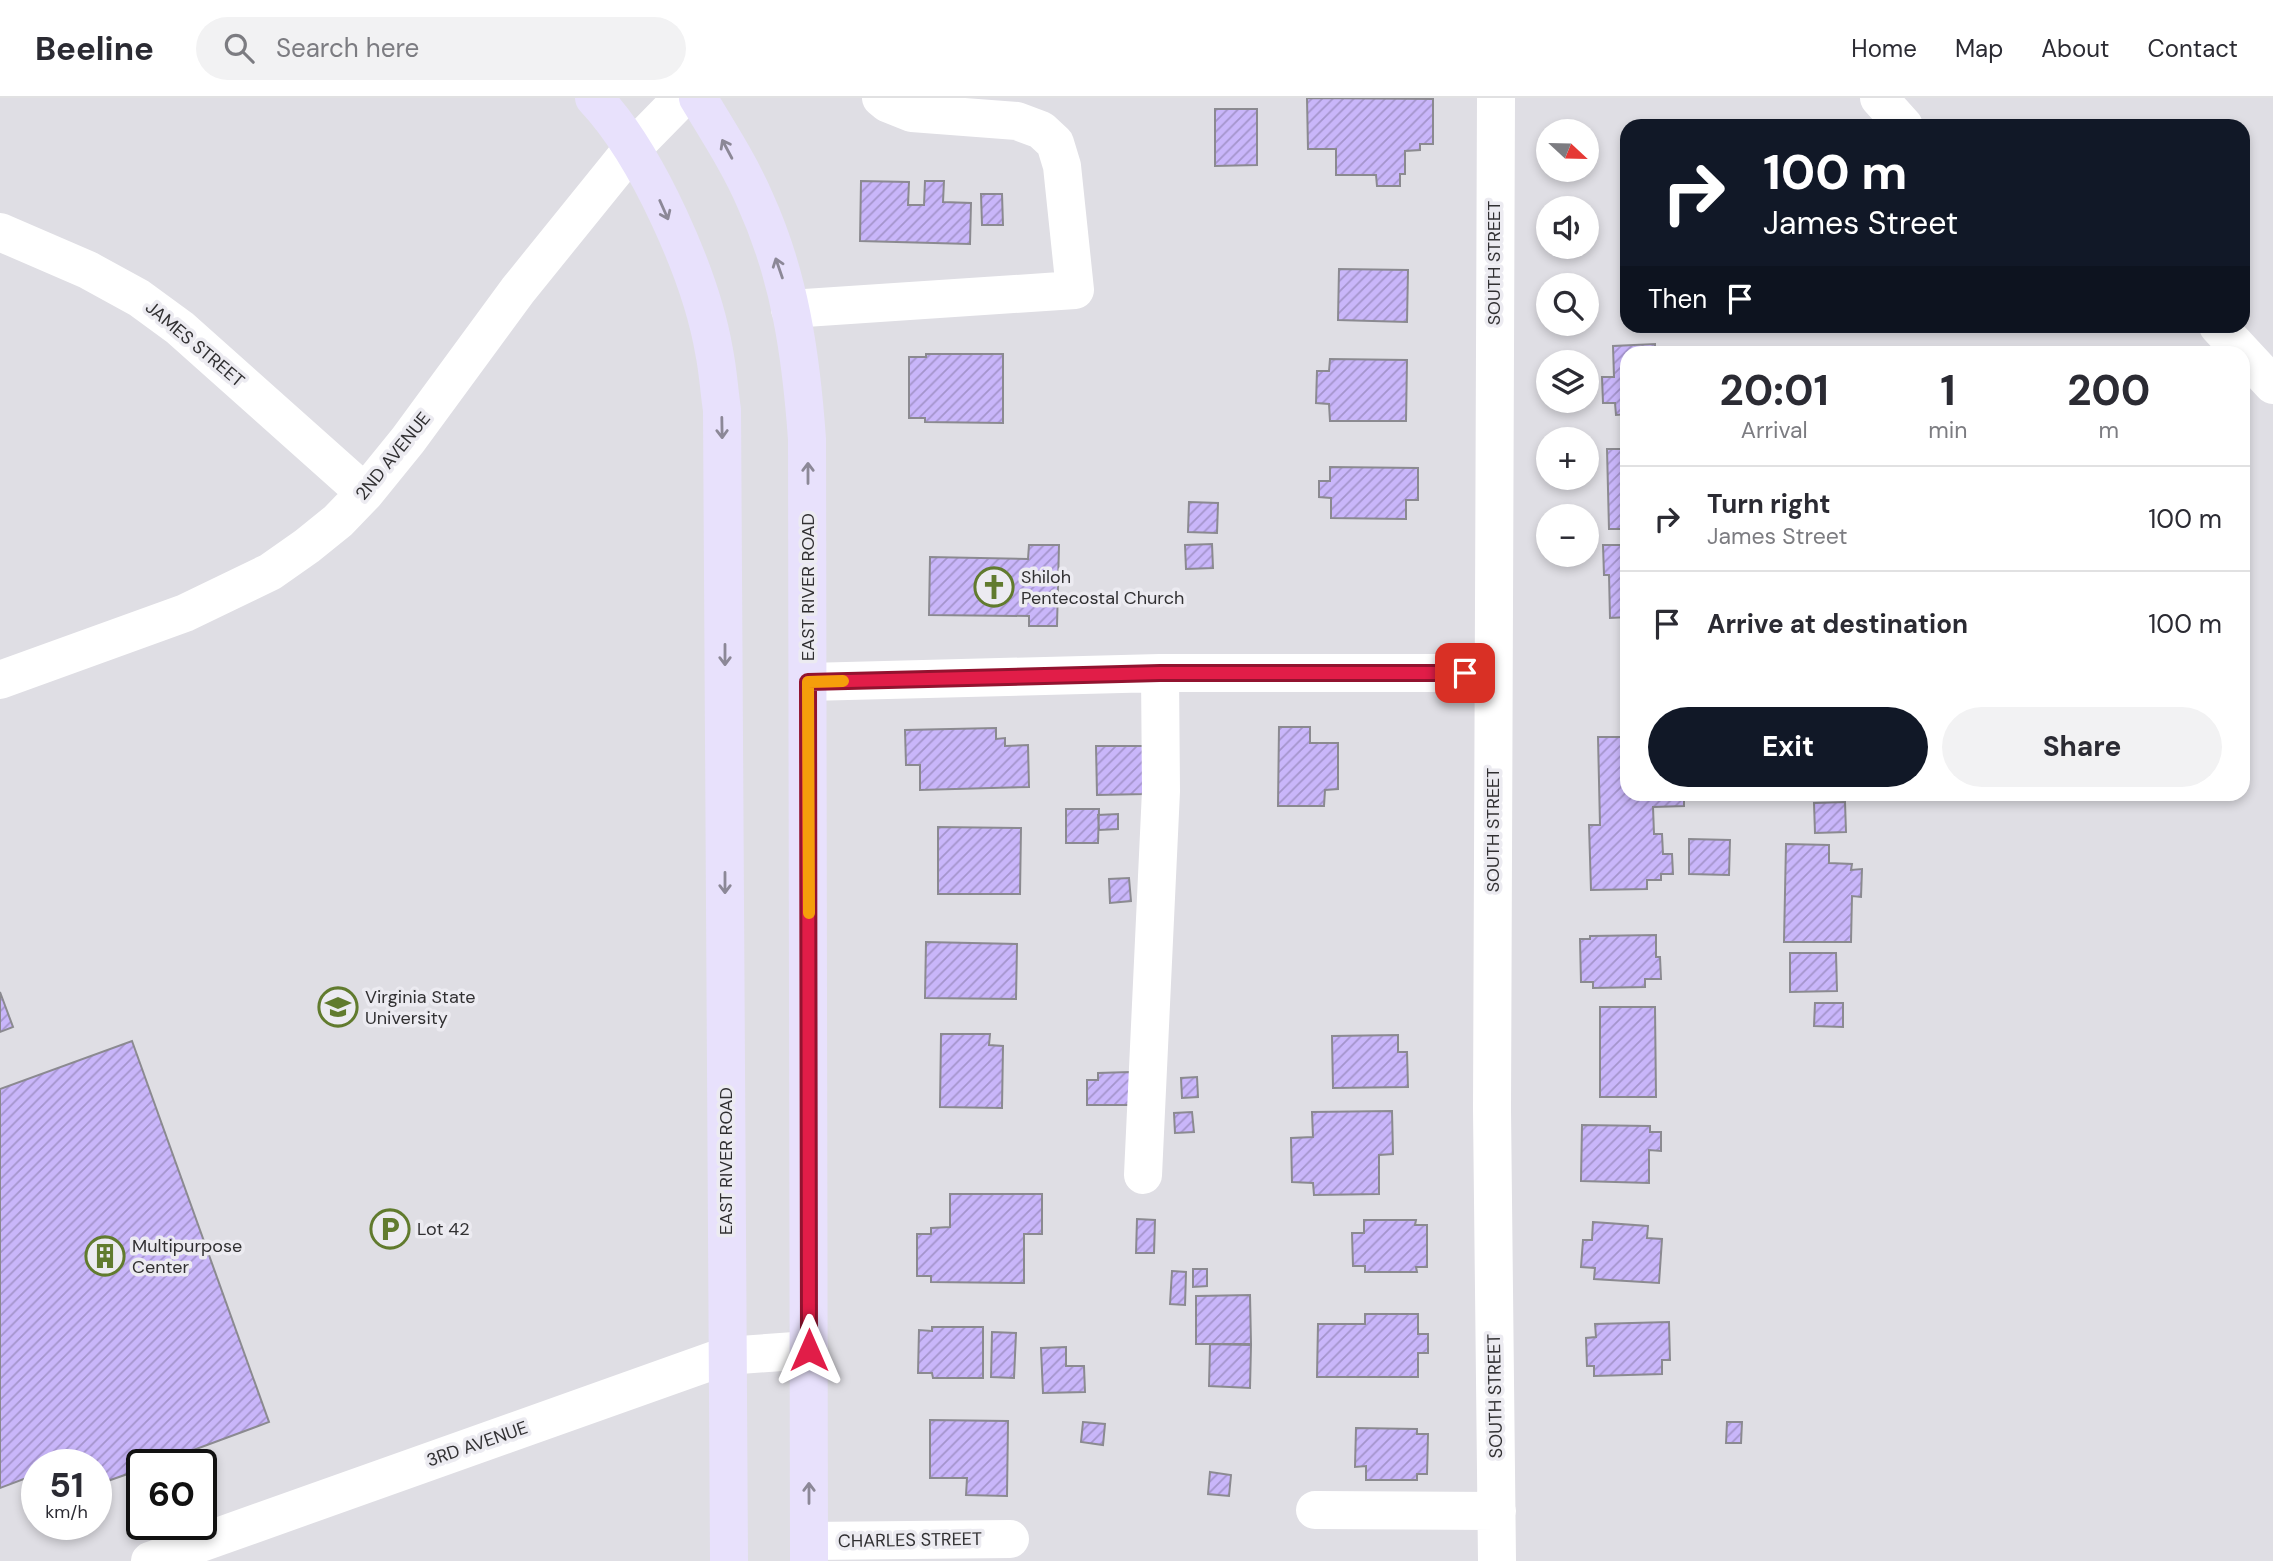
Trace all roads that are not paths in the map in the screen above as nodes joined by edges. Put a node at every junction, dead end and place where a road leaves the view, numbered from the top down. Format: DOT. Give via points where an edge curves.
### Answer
graph roads {
  1 [pos="594,98"];
  2 [pos="682,98"];
  3 [pos="698,98"];
  4 [pos="881,98"];
  5 [pos="1496,98"];
  6 [pos="1879,98"];
  7 [pos="1898,119"];
  8 [pos="632,149"];
  9 [pos="0,232"];
  10 [pos="790,309"];
  11 [pos="2225,333"];
  12 [pos="2237,346"];
  13 [pos="2250,360"];
  14 [pos="2273,385"];
  15 [pos="365,493"];
  16 [pos="1160,673"];
  17 [pos="1493,673"];
  18 [pos="0,680"];
  19 [pos="808,682"];
  20 [pos="1143,1175"];
  21 [pos="809,1350"];
  22 [pos="726,1356"];
  23 [pos="1315,1510"];
  24 [pos="1497,1511"];
  25 [pos="1010,1539"];
  26 [pos="809,1551"];
  27 [pos="150,1561"];
  28 [pos="729,1561"];
  29 [pos="1497,1561"];
  1 -- 8 [label="main road, EAST RIVER ROAD"];
  2 -- 8 [label="street, 2ND AVENUE"];
  10 -- 3 [label="main road, EAST RIVER ROAD, one-way" via="755,200"];
  4 -- 10 [label="street" via="912,113 1017,121 1041,130 1055,144 1062,166 1075,290"];
  5 -- 17 [label="street, SOUTH STREET"];
  6 -- 7 [label="street"];
  8 -- 15 [label="street, 2ND AVENUE"];
  8 -- 22 [label="main road, EAST RIVER ROAD, one-way" via="692,271 714,350 722,410"];
  9 -- 15 [label="street, JAMES STREET" via="139,298 180,328"];
  19 -- 10 [label="main road, EAST RIVER ROAD, one-way" via="807,439 800,357"];
  11 -- 12 [label="street"];
  13 -- 14 [label="street"];
  15 -- 18 [label="street, 2ND AVENUE" via="328,530 270,572 185,613"];
  16 -- 17 [label="street"];
  16 -- 19 [label="street"];
  16 -- 20 [label="street" via="1161,791"];
  17 -- 24 [label="street, SOUTH STREET"];
  19 -- 21 [label="main road, EAST RIVER ROAD"];
  21 -- 22 [label="street, 3RD AVENUE"];
  26 -- 21 [label="main road, EAST RIVER ROAD, one-way"];
  22 -- 27 [label="street, 3RD AVENUE"];
  22 -- 28 [label="main road, EAST RIVER ROAD"];
  23 -- 24 [label="street"];
  24 -- 29 [label="street, SOUTH STREET"];
  25 -- 26 [label="street, CHARLES STREET"];
}
